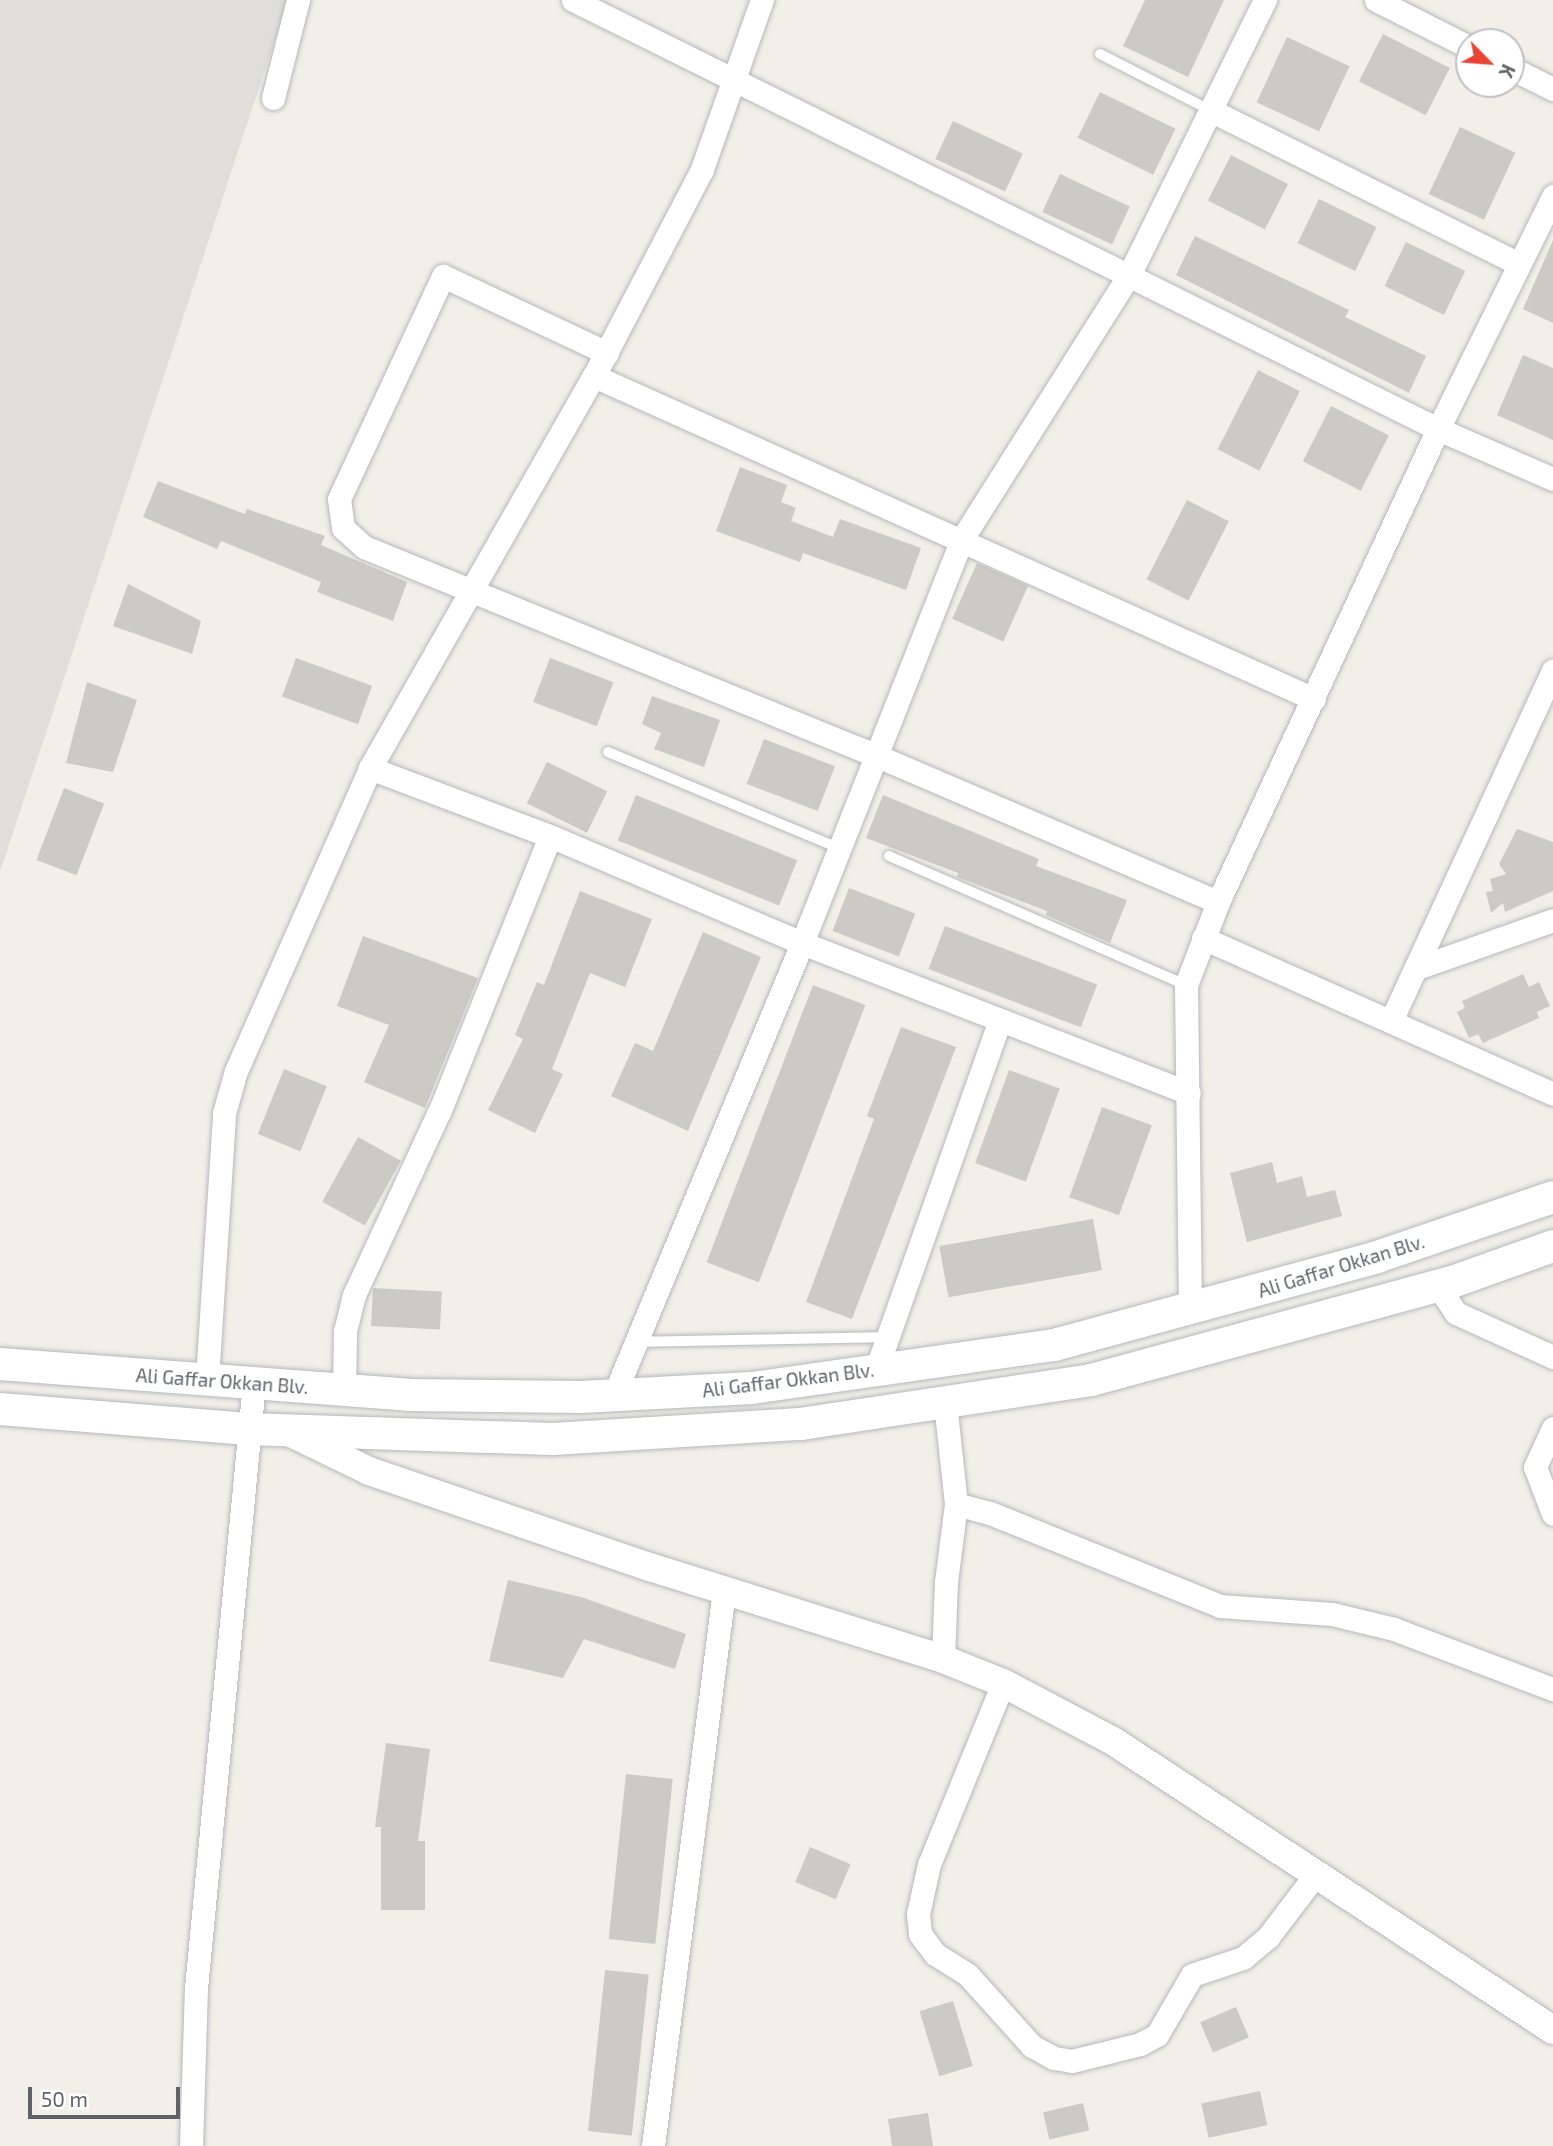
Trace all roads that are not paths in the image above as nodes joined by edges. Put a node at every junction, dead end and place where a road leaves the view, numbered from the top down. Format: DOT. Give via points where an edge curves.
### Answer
graph roads {
  1 [pos="298,0"];
  2 [pos="573,0"];
  3 [pos="762,0"];
  4 [pos="1265,0"];
  5 [pos="1376,0"];
  6 [pos="1455,40"];
  7 [pos="1100,54"];
  8 [pos="1525,75"];
  9 [pos="732,77"];
  10 [pos="1553,89"];
  11 [pos="273,98"];
  12 [pos="1210,110"];
  13 [pos="1553,197"];
  14 [pos="1519,264"];
  15 [pos="1130,273"];
  16 [pos="607,353"];
  17 [pos="594,376"];
  18 [pos="1438,429"];
  19 [pos="1553,479"];
  20 [pos="962,539"];
  21 [pos="472,593"];
  22 [pos="1553,671"];
  23 [pos="1314,699"];
  24 [pos="608,752"];
  25 [pos="876,755"];
  26 [pos="370,768"];
  27 [pos="550,836"];
  28 [pos="839,848"];
  29 [pos="890,856"];
  30 [pos="1218,902"];
  31 [pos="1553,920"];
  32 [pos="1203,938"];
  33 [pos="802,943"];
  34 [pos="1417,968"];
  35 [pos="1186,985"];
  36 [pos="1000,1020"];
  37 [pos="1391,1021"];
  38 [pos="1189,1093"];
  39 [pos="1553,1094"];
  40 [pos="1553,1197"];
  41 [pos="1553,1246"];
  42 [pos="1437,1285"];
  43 [pos="1190,1311"];
  44 [pos="888,1337"];
  45 [pos="635,1342"];
  46 [pos="1552,1358"];
  47 [pos="0,1364"];
  48 [pos="877,1370"];
  49 [pos="206,1380"];
  50 [pos="254,1383"];
  51 [pos="344,1390"];
  52 [pos="614,1395"];
  53 [pos="945,1402"];
  54 [pos="0,1409"];
  55 [pos="1553,1427"];
  56 [pos="248,1429"];
  57 [pos="287,1431"];
  58 [pos="956,1504"];
  59 [pos="1553,1514"];
  60 [pos="724,1590"];
  61 [pos="943,1659"];
  62 [pos="1003,1683"];
  63 [pos="1553,1689"];
  64 [pos="1316,1874"];
  65 [pos="1553,2030"];
  66 [pos="191,2146"];
  67 [pos="653,2146"];
  1 -- 11 [label="street"];
  2 -- 9 [label="street"];
  3 -- 9 [label="street"];
  4 -- 12 [label="street"];
  5 -- 6 [label="street"];
  7 -- 12 [label="lane"];
  8 -- 10 [label="street"];
  9 -- 15 [label="street"];
  9 -- 16 [label="street" via="702,169"];
  12 -- 14 [label="street"];
  12 -- 15 [label="street"];
  13 -- 14 [label="street"];
  14 -- 18 [label="street"];
  15 -- 18 [label="street"];
  15 -- 20 [label="street"];
  16 -- 17 [label="street"];
  16 -- 21 [label="street" via="443,276 339,499 338,516 352,540 364,547"];
  17 -- 20 [label="street"];
  17 -- 21 [label="street"];
  18 -- 19 [label="street"];
  18 -- 23 [label="street"];
  20 -- 23 [label="street"];
  20 -- 25 [label="street"];
  21 -- 25 [label="street"];
  21 -- 26 [label="street"];
  22 -- 34 [label="street"];
  23 -- 30 [label="street"];
  24 -- 28 [label="lane"];
  25 -- 28 [label="street"];
  25 -- 30 [label="street"];
  26 -- 27 [label="street"];
  26 -- 49 [label="street" via="236,1070 224,1114"];
  27 -- 33 [label="street"];
  27 -- 51 [label="street" via="440,1110 354,1295 345,1331"];
  28 -- 33 [label="street"];
  29 -- 35 [label="lane"];
  30 -- 32 [label="street"];
  31 -- 34 [label="street"];
  32 -- 35 [label="street"];
  32 -- 37 [label="street"];
  33 -- 36 [label="street"];
  33 -- 45 [label="street"];
  34 -- 37 [label="street"];
  35 -- 38 [label="street"];
  36 -- 38 [label="street"];
  36 -- 44 [label="street"];
  37 -- 39 [label="street"];
  38 -- 43 [label="street"];
  40 -- 43 [label="main road, Ali Gaffar Okkan Blv." via="1377,1257"];
  41 -- 42 [label="main road, Ali Gaffar Okkan Blv."];
  42 -- 46 [label="street" via="1455,1313"];
  42 -- 53 [label="main road, Ali Gaffar Okkan Blv." via="1091,1380"];
  43 -- 48 [label="main road, Ali Gaffar Okkan Blv." via="1054,1345"];
  44 -- 45 [label="lane"];
  44 -- 48 [label="street"];
  45 -- 52 [label="street"];
  47 -- 49 [label="main road, Ali Gaffar Okkan Blv."];
  48 -- 52 [label="main road, Ali Gaffar Okkan Blv." via="752,1388"];
  49 -- 50 [label="main road, Ali Gaffar Okkan Blv."];
  50 -- 51 [label="main road, Ali Gaffar Okkan Blv."];
  50 -- 56 [label="street"];
  51 -- 52 [label="main road, Ali Gaffar Okkan Blv." via="409,1395"];
  53 -- 57 [label="main road, Ali Gaffar Okkan Blv." via="801,1424 552,1439"];
  53 -- 58 [label="street"];
  54 -- 56 [label="main road, Ali Gaffar Okkan Blv."];
  55 -- 59 [label="street" via="1535,1467"];
  56 -- 57 [label="main road, Ali Gaffar Okkan Blv."];
  56 -- 66 [label="street" via="196,1988"];
  57 -- 60 [label="street" via="369,1471"];
  58 -- 61 [label="street"];
  58 -- 63 [label="street" via="990,1513 1220,1605 1332,1614 1394,1629"];
  60 -- 61 [label="street"];
  60 -- 67 [label="street"];
  61 -- 62 [label="street"];
  62 -- 64 [label="street" via="1113,1741"];
  62 -- 64 [label="street" via="929,1864 918,1914 920,1934 935,1954 968,1975 1032,2046 1054,2058 1072,2061 1140,2044 1157,2035 1192,1975 1243,1958 1268,1937"];
  64 -- 65 [label="street"];
}
